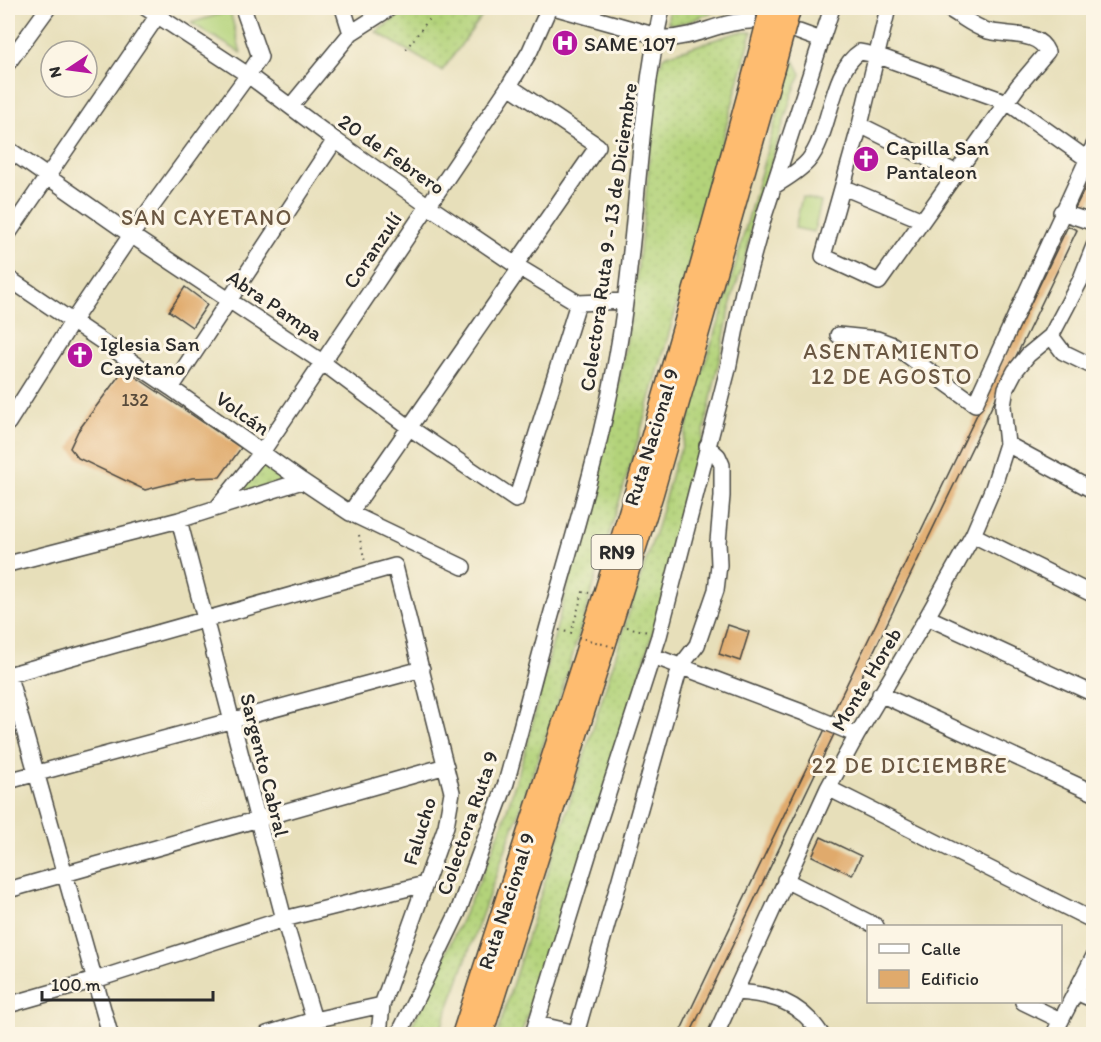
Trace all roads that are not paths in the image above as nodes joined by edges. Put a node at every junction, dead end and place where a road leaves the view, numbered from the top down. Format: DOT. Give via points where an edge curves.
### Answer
graph roads {
  1 [pos="48,8"];
  2 [pos="243,8"];
  3 [pos="343,8"];
  4 [pos="390,8"];
  5 [pos="549,8"];
  6 [pos="557,8"];
  7 [pos="662,8"];
  8 [pos="771,8"];
  9 [pos="790,8"];
  10 [pos="832,8"];
  11 [pos="888,8"];
  12 [pos="947,8"];
  13 [pos="152,11"];
  14 [pos="750,21"];
  15 [pos="799,32"];
  16 [pos="351,33"];
  17 [pos="655,36"];
  18 [pos="821,40"];
  19 [pos="876,55"];
  20 [pos="8,63"];
  21 [pos="764,68"];
  22 [pos="248,75"];
  23 [pos="509,86"];
  24 [pos="1007,102"];
  25 [pos="291,106"];
  26 [pos="860,125"];
  27 [pos="335,140"];
  28 [pos="8,149"];
  29 [pos="1090,152"];
  30 [pos="957,173"];
  31 [pos="47,177"];
  32 [pos="774,186"];
  33 [pos="843,187"];
  34 [pos="428,205"];
  35 [pos="1078,217"];
  36 [pos="922,220"];
  37 [pos="8,234"];
  38 [pos="131,235"];
  39 [pos="1094,246"];
  40 [pos="518,266"];
  41 [pos="8,278"];
  42 [pos="229,300"];
  43 [pos="625,302"];
  44 [pos="578,303"];
  45 [pos="72,322"];
  46 [pos="838,335"];
  47 [pos="1051,336"];
  48 [pos="322,362"];
  49 [pos="1094,367"];
  50 [pos="171,388"];
  51 [pos="8,423"];
  52 [pos="410,428"];
  53 [pos="1007,444"];
  54 [pos="707,446"];
  55 [pos="262,452"];
  56 [pos="302,481"];
  57 [pos="1094,491"];
  58 [pos="217,508"];
  59 [pos="350,513"];
  60 [pos="179,520"];
  61 [pos="973,535"];
  62 [pos="8,564"];
  63 [pos="464,567"];
  64 [pos="1094,595"];
  65 [pos="550,616"];
  66 [pos="927,618"];
  67 [pos="205,620"];
  68 [pos="653,656"];
  69 [pos="680,667"];
  70 [pos="422,669"];
  71 [pos="8,674"];
  72 [pos="880,694"];
  73 [pos="1094,694"];
  74 [pos="232,720"];
  75 [pos="857,735"];
  76 [pos="446,766"];
  77 [pos="37,772"];
  78 [pos="8,781"];
  79 [pos="828,788"];
  80 [pos="1094,793"];
  81 [pos="257,820"];
  82 [pos="65,873"];
  83 [pos="785,880"];
  84 [pos="425,884"];
  85 [pos="8,890"];
  86 [pos="522,908"];
  87 [pos="284,919"];
  88 [pos="500,919"];
  89 [pos="1094,921"];
  90 [pos="872,925"];
  91 [pos="1094,956"];
  92 [pos="95,980"];
  93 [pos="735,992"];
  94 [pos="1076,992"];
  95 [pos="1094,1000"];
  96 [pos="1024,1003"];
  97 [pos="8,1005"];
  98 [pos="382,1005"];
  99 [pos="314,1020"];
  100 [pos="1057,1027"];
  101 [pos="535,1029"];
  102 [pos="578,1034"];
  103 [pos="110,1035"];
  104 [pos="267,1035"];
  105 [pos="379,1035"];
  106 [pos="399,1035"];
  107 [pos="452,1035"];
  108 [pos="463,1035"];
  109 [pos="482,1035"];
  110 [pos="490,1035"];
  111 [pos="716,1035"];
  112 [pos="821,1035"];
  1 -- 20 [label="street"];
  2 -- 22 [label="street" via="260,57"];
  3 -- 16 [label="street"];
  4 -- 16 [label="street"];
  5 -- 23 [label="street, Coranzulí"];
  6 -- 17 [label="street"];
  7 -- 17 [label="street"];
  8 -- 21 [label="highway, Ruta Nacional 9 / RN9, bridge"];
  9 -- 21 [label="highway, Ruta Nacional 9 / RN9, bridge"];
  10 -- 18 [label="street"];
  11 -- 19 [label="street"];
  12 -- 24 [label="street" via="987,31 1037,39 1045,46 1047,52"];
  13 -- 22 [label="street, 20 de Febrero"];
  13 -- 31 [label="street"];
  14 -- 17 [label="street" via="726,23 675,39"];
  15 -- 18 [label="street"];
  16 -- 25 [label="street"];
  17 -- 43 [label="street, Colectora Ruta 9 - 13 de Diciembre"];
  18 -- 32 [label="street"];
  19 -- 24 [label="street"];
  19 -- 26 [label="street"];
  19 -- 32 [label="street" via="860,52 852,58 809,160"];
  21 -- 86 [label="highway, Ruta Nacional 9 / RN9" via="652,495"];
  21 -- 88 [label="highway, Ruta Nacional 9 / RN9" via="597,617"];
  22 -- 25 [label="street, 20 de Febrero"];
  22 -- 38 [label="street"];
  23 -- 34 [label="street, Coranzulí"];
  23 -- 40 [label="street" via="598,146"];
  24 -- 29 [label="street"];
  24 -- 30 [label="street"];
  25 -- 27 [label="street, 20 de Febrero"];
  26 -- 30 [label="street"];
  26 -- 33 [label="street"];
  27 -- 34 [label="street, 20 de Febrero"];
  27 -- 42 [label="street"];
  28 -- 31 [label="street, Abra Pampa"];
  29 -- 35 [label="street"];
  30 -- 36 [label="street"];
  31 -- 37 [label="street"];
  31 -- 38 [label="street, Abra Pampa"];
  32 -- 54 [label="street" via="749,269"];
  33 -- 36 [label="street"];
  33 -- 36 [label="street" via="823,256 879,282"];
  34 -- 40 [label="street, 20 de Febrero"];
  34 -- 48 [label="street, Coranzulí"];
  35 -- 46 [label="street" via="975,404 893,345 877,339"];
  38 -- 42 [label="street, Abra Pampa"];
  38 -- 45 [label="street"];
  39 -- 47 [label="street"];
  40 -- 44 [label="street, 20 de Febrero"];
  40 -- 52 [label="street"];
  41 -- 45 [label="street, Volcán"];
  42 -- 48 [label="street, Abra Pampa"];
  42 -- 50 [label="street"];
  43 -- 44 [label="street"];
  43 -- 65 [label="street, Colectora Ruta 9 - 13 de Diciembre" via="610,390"];
  44 -- 52 [label="street, Abra Pampa" via="516,500"];
  45 -- 50 [label="street, Volcán"];
  45 -- 51 [label="street"];
  47 -- 49 [label="street" via="1063,352"];
  47 -- 53 [label="street" via="1028,355 1006,388 1003,406"];
  48 -- 52 [label="street, Abra Pampa"];
  48 -- 55 [label="street, Coranzulí"];
  50 -- 55 [label="street, Volcán"];
  52 -- 59 [label="street"];
  53 -- 57 [label="street"];
  53 -- 61 [label="street, Monte Horeb"];
  54 -- 68 [label="street"];
  54 -- 69 [label="street" via="722,465 716,590 697,645"];
  55 -- 56 [label="street, Volcán"];
  55 -- 58 [label="street, Coranzulí"];
  56 -- 58 [label="street"];
  56 -- 59 [label="street, Volcán"];
  58 -- 60 [label="street"];
  59 -- 63 [label="street, Volcán"];
  60 -- 62 [label="street"];
  60 -- 67 [label="street, Sargento Cabral"];
  61 -- 64 [label="street"];
  61 -- 66 [label="street, Monte Horeb"];
  65 -- 106 [label="street, Colectora Ruta 9" via="497,811 458,912"];
  66 -- 72 [label="street, Monte Horeb"];
  66 -- 73 [label="street"];
  67 -- 70 [label="street, Falucho" via="396,566"];
  67 -- 71 [label="street"];
  67 -- 74 [label="street, Sargento Cabral"];
  68 -- 69 [label="street"];
  68 -- 101 [label="street"];
  69 -- 75 [label="street"];
  69 -- 102 [label="street"];
  70 -- 74 [label="street"];
  70 -- 76 [label="street, Falucho"];
  71 -- 77 [label="street"];
  72 -- 75 [label="street, Monte Horeb"];
  72 -- 80 [label="street"];
  74 -- 77 [label="street"];
  74 -- 81 [label="street, Sargento Cabral"];
  75 -- 79 [label="street, Monte Horeb"];
  76 -- 81 [label="street"];
  76 -- 84 [label="street, Falucho" via="452,792 450,810"];
  77 -- 78 [label="street"];
  77 -- 82 [label="street"];
  79 -- 83 [label="street, Monte Horeb"];
  79 -- 89 [label="street"];
  81 -- 82 [label="street"];
  81 -- 87 [label="street, Sargento Cabral"];
  82 -- 85 [label="street"];
  82 -- 92 [label="street"];
  83 -- 90 [label="street"];
  83 -- 93 [label="street, Monte Horeb"];
  84 -- 87 [label="street"];
  84 -- 98 [label="street, Falucho"];
  86 -- 109 [label="highway, Ruta Nacional 9 / RN9"];
  86 -- 110 [label="highway" via="517,949"];
  87 -- 92 [label="street"];
  87 -- 99 [label="street, Sargento Cabral"];
  88 -- 107 [label="highway" via="479,961"];
  88 -- 108 [label="highway, Ruta Nacional 9 / RN9"];
  91 -- 94 [label="street"];
  92 -- 97 [label="street"];
  92 -- 103 [label="street"];
  93 -- 111 [label="street, Monte Horeb"];
  93 -- 112 [label="street" via="774,996 810,1018"];
  94 -- 95 [label="street"];
  94 -- 100 [label="street"];
  96 -- 100 [label="street"];
  98 -- 99 [label="street"];
  98 -- 105 [label="street, Falucho"];
  99 -- 104 [label="street"];
  101 -- 102 [label="street"];
}
